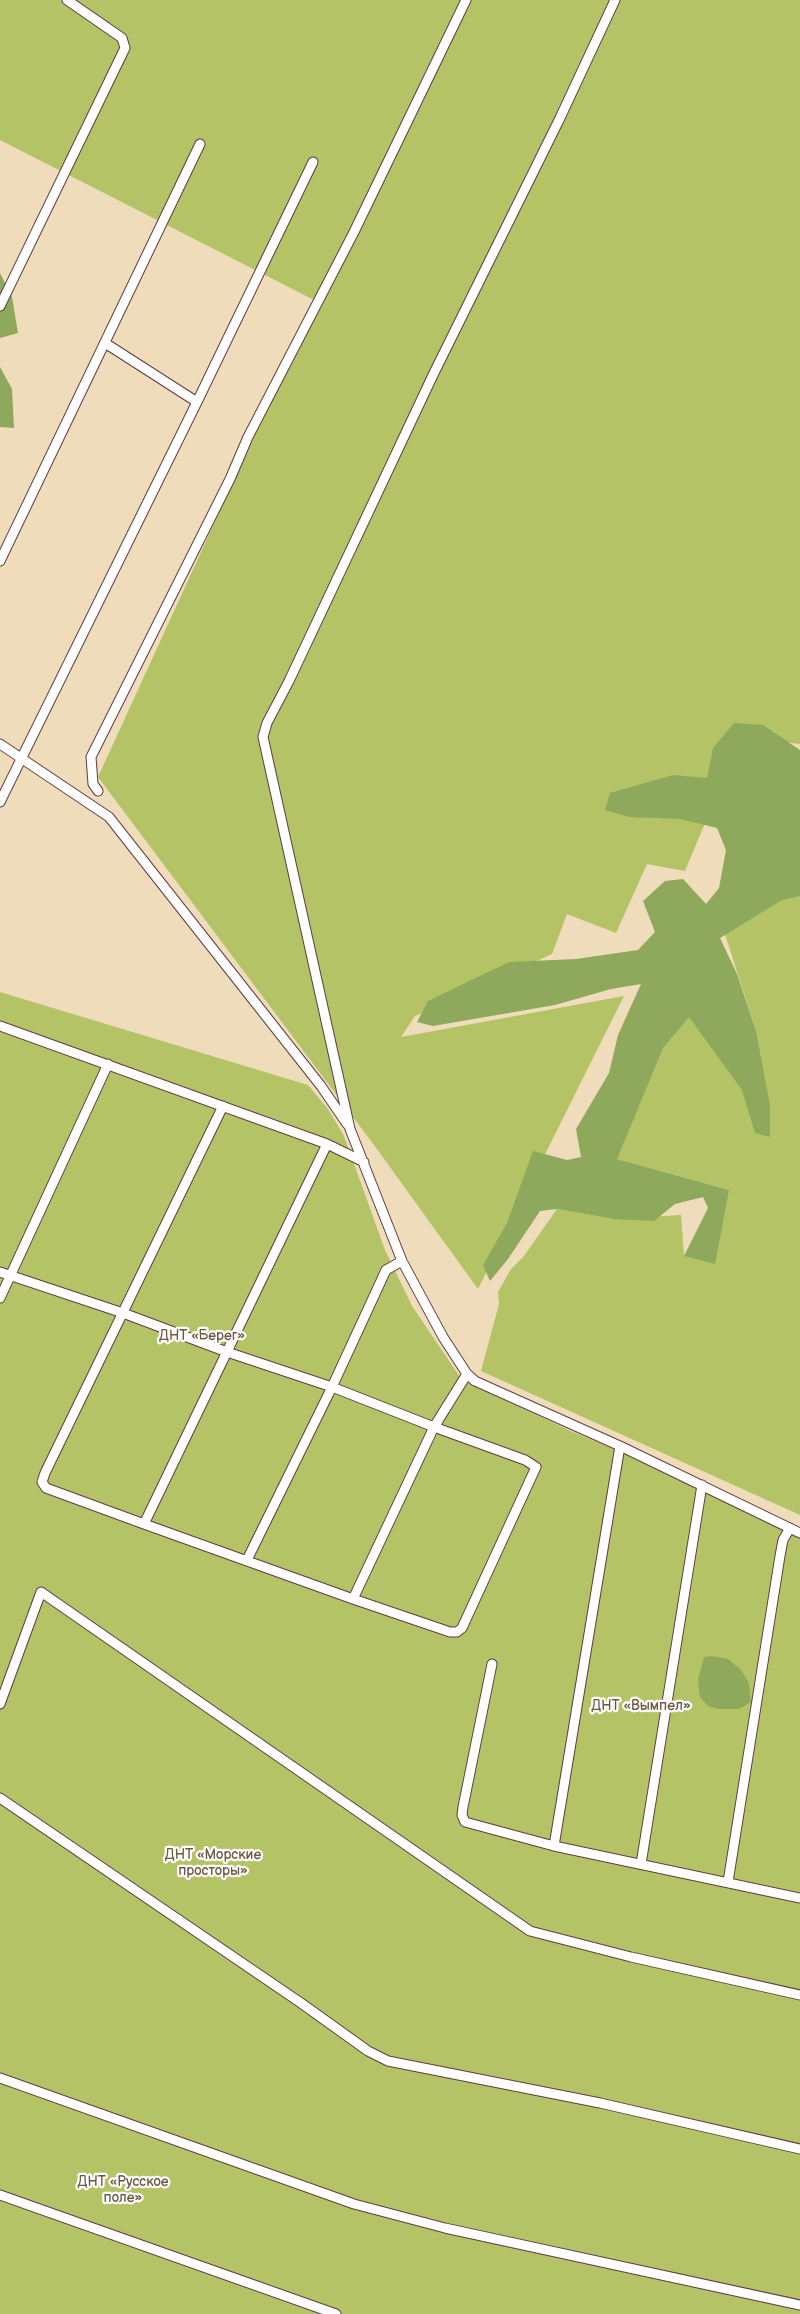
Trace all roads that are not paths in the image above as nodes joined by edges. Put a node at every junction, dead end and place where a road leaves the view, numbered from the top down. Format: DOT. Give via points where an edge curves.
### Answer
graph roads {
  1 [pos="67,0"];
  2 [pos="466,0"];
  3 [pos="615,0"];
  4 [pos="200,144"];
  5 [pos="313,162"];
  6 [pos="0,306"];
  7 [pos="106,343"];
  8 [pos="197,402"];
  9 [pos="0,562"];
  10 [pos="0,744"];
  11 [pos="22,758"];
  12 [pos="98,791"];
  13 [pos="0,802"];
  14 [pos="1,1029"];
  15 [pos="108,1064"];
  16 [pos="223,1106"];
  17 [pos="350,1129"];
  18 [pos="327,1144"];
  19 [pos="364,1162"];
  20 [pos="402,1261"];
  21 [pos="4,1274"];
  22 [pos="0,1298"];
  23 [pos="123,1313"];
  24 [pos="227,1352"];
  25 [pos="467,1374"];
  26 [pos="332,1387"];
  27 [pos="434,1427"];
  28 [pos="620,1446"];
  29 [pos="702,1485"];
  30 [pos="144,1524"];
  31 [pos="790,1528"];
  32 [pos="800,1533"];
  33 [pos="247,1560"];
  34 [pos="353,1599"];
  35 [pos="492,1664"];
  36 [pos="0,1704"];
  37 [pos="0,1798"];
  38 [pos="554,1846"];
  39 [pos="641,1864"];
  40 [pos="728,1882"];
  41 [pos="800,1898"];
  42 [pos="800,1995"];
  43 [pos="0,2078"];
  44 [pos="800,2149"];
  45 [pos="0,2195"];
  46 [pos="800,2305"];
  47 [pos="336,2314"];
  1 -- 6 [label="street" via="122,38 125,48"];
  2 -- 12 [label="street" via="91,758 93,784"];
  3 -- 17 [label="street" via="263,736"];
  4 -- 7 [label="street"];
  5 -- 8 [label="street"];
  7 -- 8 [label="street"];
  7 -- 9 [label="street"];
  8 -- 11 [label="street"];
  10 -- 11 [label="street"];
  11 -- 13 [label="street"];
  11 -- 17 [label="street" via="108,817 321,1086"];
  14 -- 15 [label="street"];
  15 -- 16 [label="street"];
  15 -- 21 [label="street"];
  16 -- 18 [label="street"];
  16 -- 23 [label="street"];
  17 -- 19 [label="street"];
  18 -- 19 [label="street"];
  18 -- 24 [label="street"];
  19 -- 20 [label="street"];
  20 -- 25 [label="street"];
  20 -- 26 [label="street" via="386,1270"];
  21 -- 22 [label="street"];
  21 -- 23 [label="street"];
  23 -- 24 [label="street"];
  23 -- 30 [label="street" via="42,1482 46,1488"];
  24 -- 26 [label="street"];
  24 -- 30 [label="street"];
  25 -- 27 [label="street"];
  25 -- 28 [label="street" via="475,1381"];
  26 -- 27 [label="street"];
  26 -- 33 [label="street"];
  27 -- 34 [label="street"];
  27 -- 34 [label="street" via="525,1460 536,1467 462,1628 457,1632"];
  28 -- 29 [label="street"];
  28 -- 38 [label="street"];
  29 -- 31 [label="street"];
  29 -- 39 [label="street"];
  30 -- 33 [label="street"];
  31 -- 32 [label="street"];
  31 -- 40 [label="street" via="783,1540 780,1556"];
  33 -- 34 [label="street"];
  35 -- 38 [label="street" via="462,1815 471,1825"];
  36 -- 42 [label="street" via="41,1592 530,1931"];
  37 -- 44 [label="street" via="368,2051 388,2061 600,2103"];
  38 -- 39 [label="street"];
  39 -- 40 [label="street"];
  40 -- 41 [label="street"];
  43 -- 46 [label="street" via="354,2204 446,2228"];
  45 -- 47 [label="street"];
}
